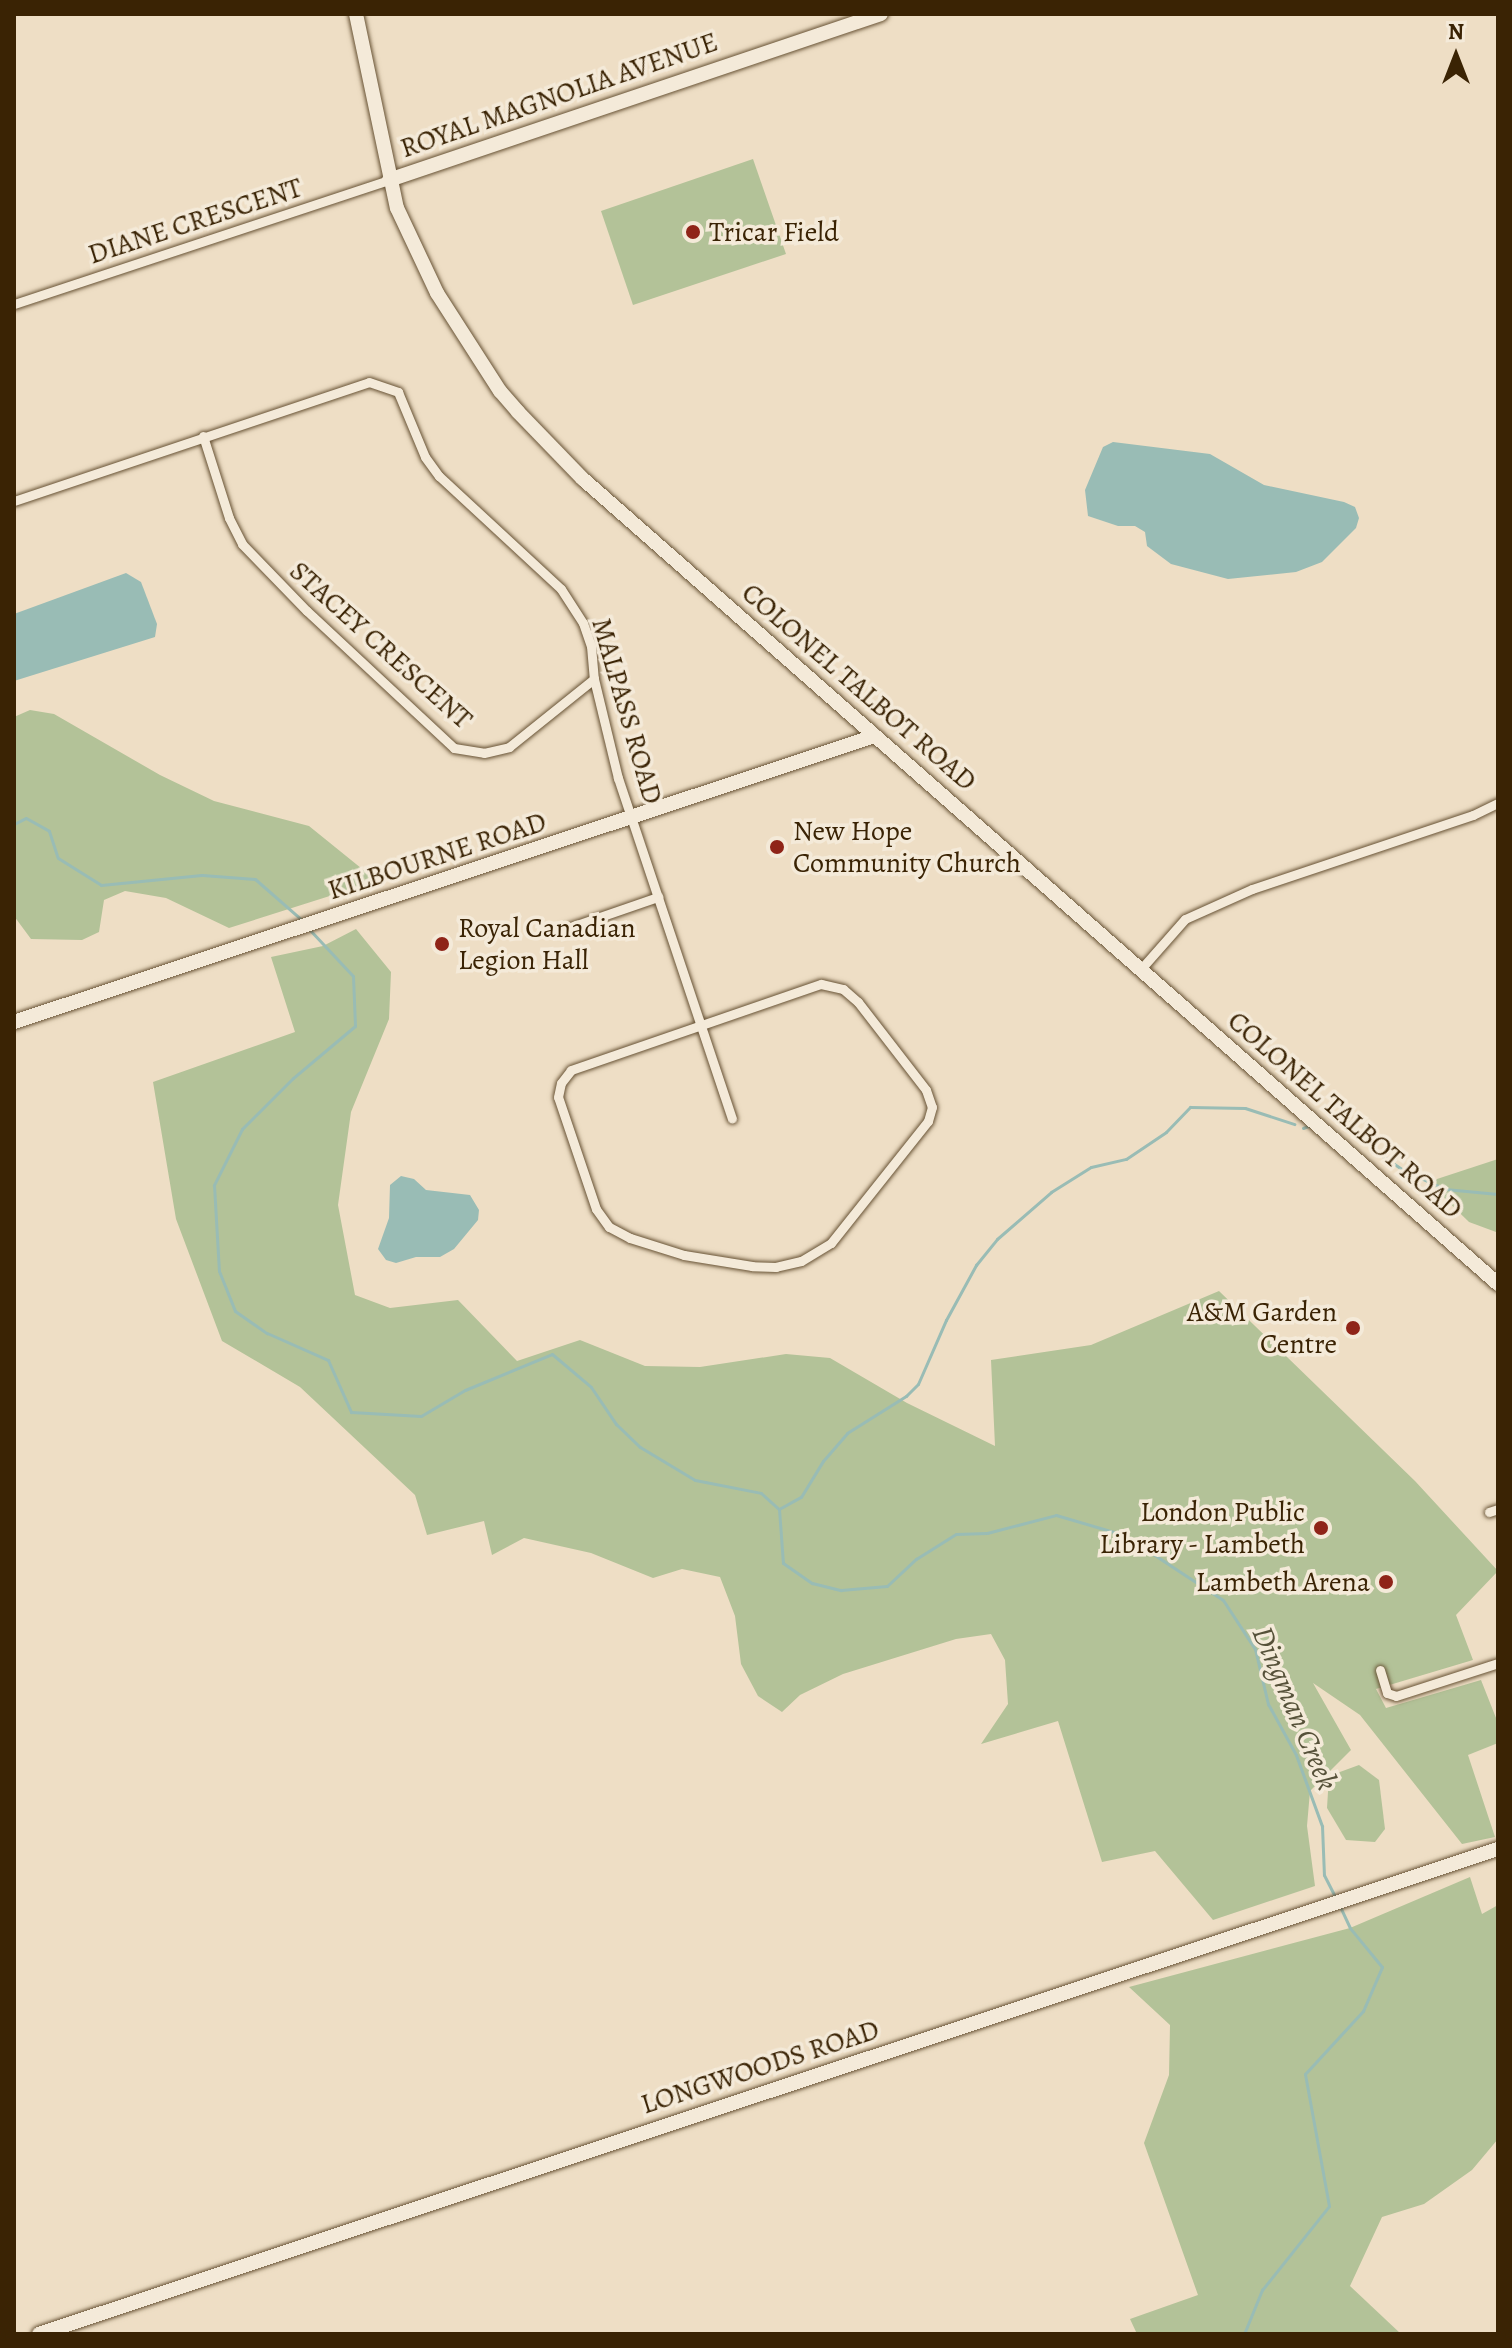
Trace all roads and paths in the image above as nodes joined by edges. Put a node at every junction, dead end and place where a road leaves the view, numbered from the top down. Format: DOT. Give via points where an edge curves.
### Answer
graph roads {
  1 [pos="356,14"];
  2 [pos="881,14"];
  3 [pos="389,180"];
  4 [pos="14,304"];
  5 [pos="203,436"];
  6 [pos="14,501"];
  7 [pos="594,679"];
  8 [pos="875,736"];
  9 [pos="1498,803"];
  10 [pos="634,819"];
  11 [pos="658,897"];
  12 [pos="562,930"];
  13 [pos="1140,970"];
  14 [pos="14,1022"];
  15 [pos="702,1025"];
  16 [pos="732,1118"];
  17 [pos="1498,1284"];
  18 [pos="1498,1663"];
  19 [pos="1380,1670"];
  20 [pos="1498,1849"];
  21 [pos="39,2334"];
  1 -- 3 [label="main road, COLONEL TALBOT ROAD"];
  2 -- 3 [label="main road, ROYAL MAGNOLIA AVENUE"];
  3 -- 4 [label="street, DIANE CRESCENT"];
  3 -- 8 [label="main road, COLONEL TALBOT ROAD" via="437,293 500,391 583,479"];
  5 -- 6 [label="street, MALPASS ROAD"];
  5 -- 7 [label="street, MALPASS ROAD" via="369,382 398,392 425,457 439,476 561,589 583,623"];
  5 -- 7 [label="street, STACEY CRESCENT" via="242,544 454,748 484,753 509,747"];
  7 -- 10 [label="street, MALPASS ROAD" via="618,778"];
  8 -- 10 [label="main road, KILBOURNE ROAD"];
  8 -- 13 [label="main road, COLONEL TALBOT ROAD"];
  9 -- 13 [label="street" via="1252,889 1185,919"];
  10 -- 11 [label="street, MALPASS ROAD"];
  10 -- 14 [label="main road, KILBOURNE ROAD"];
  11 -- 12 [label="street"];
  11 -- 15 [label="street, MALPASS ROAD"];
  13 -- 17 [label="main road, COLONEL TALBOT ROAD"];
  15 -- 15 [label="street" via="571,1070 561,1083 558,1097 596,1209 609,1227 630,1238 684,1255 752,1266 801,1261 831,1243 928,1121 932,1107 926,1090 843,989 821,984"];
  15 -- 16 [label="street, MALPASS ROAD"];
  18 -- 19 [label="street" via="1396,1696 1387,1693"];
  20 -- 21 [label="main road, LONGWOODS ROAD"];
}
